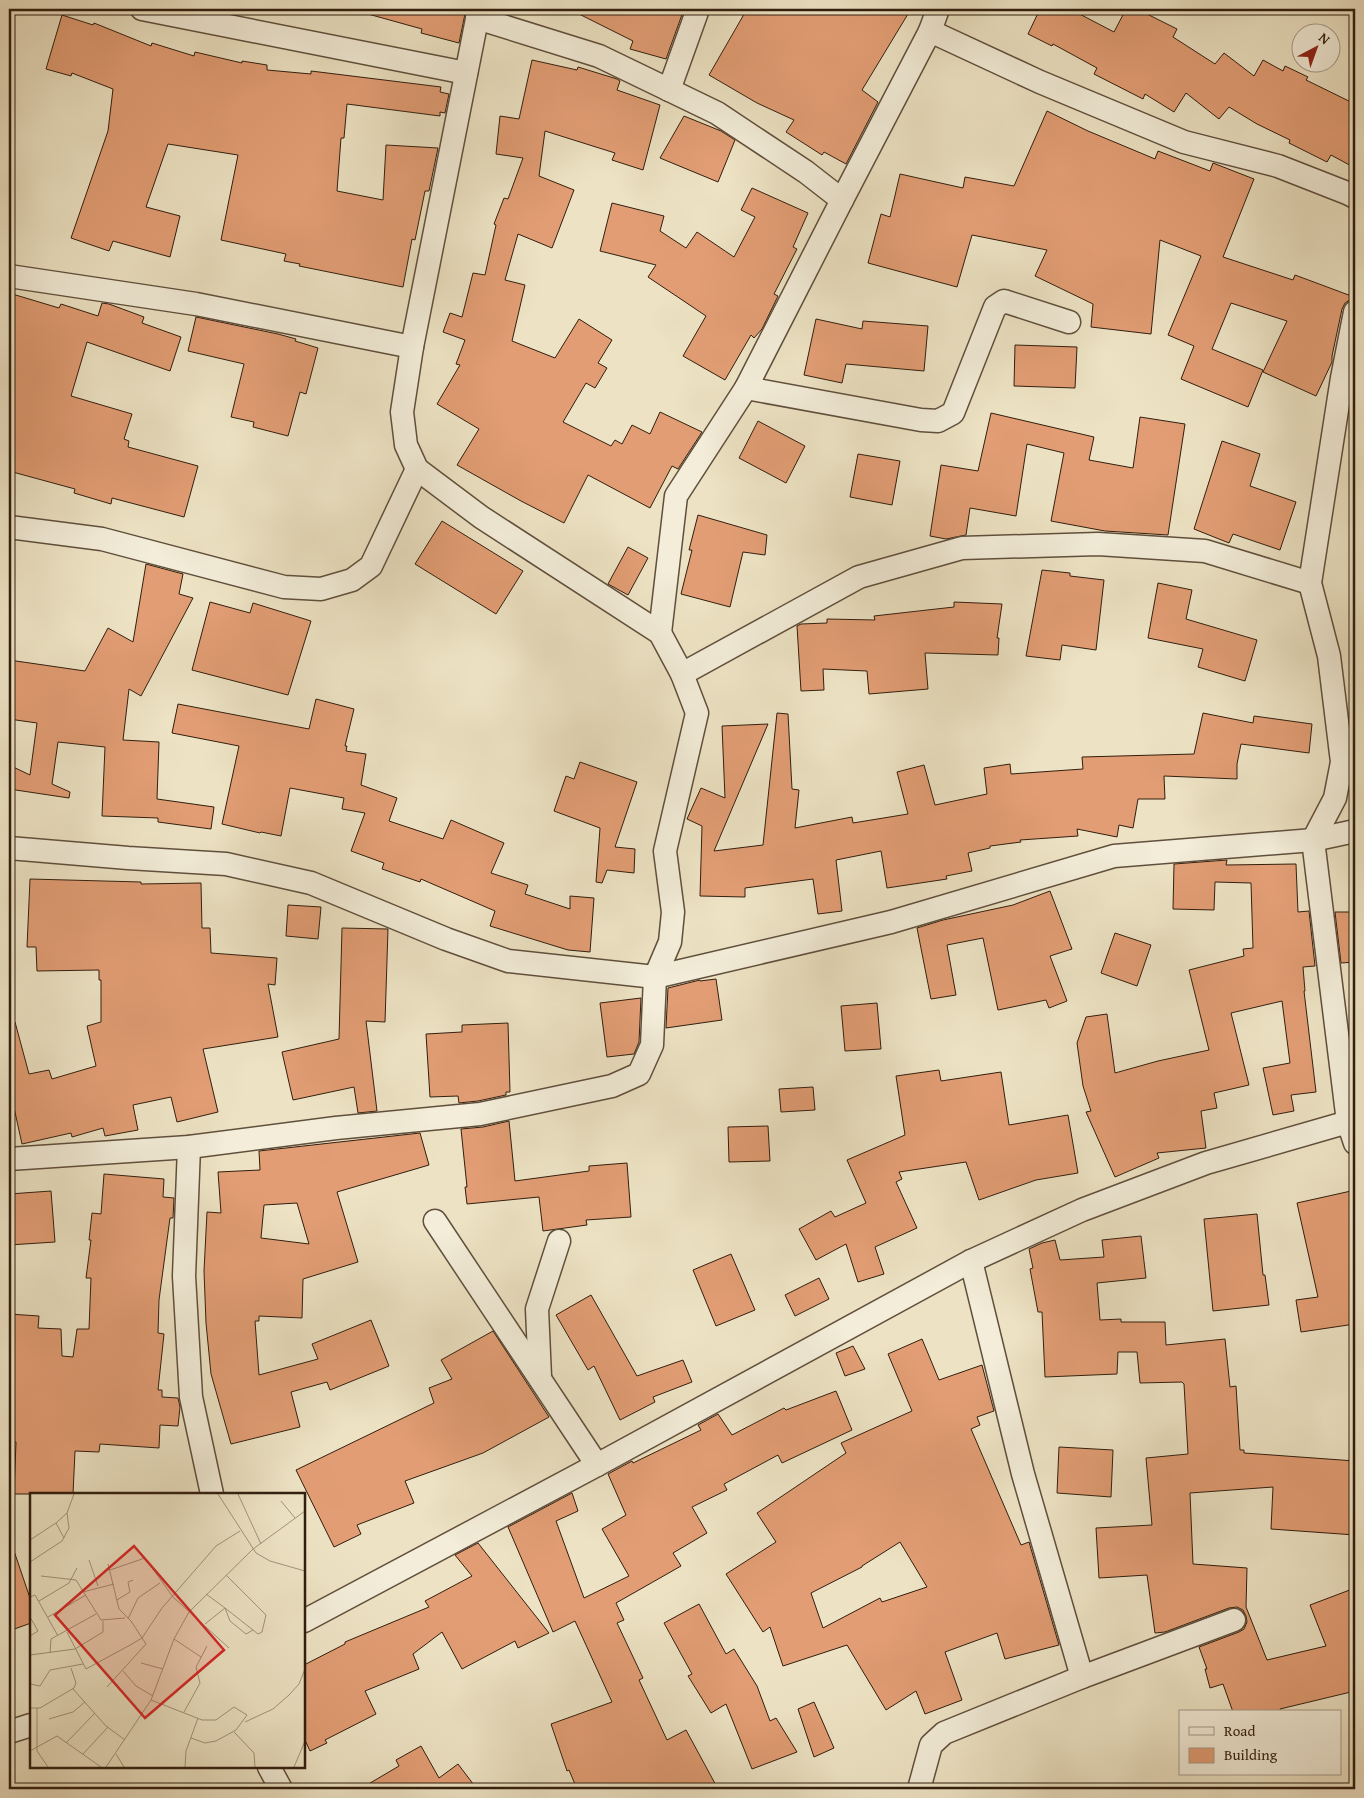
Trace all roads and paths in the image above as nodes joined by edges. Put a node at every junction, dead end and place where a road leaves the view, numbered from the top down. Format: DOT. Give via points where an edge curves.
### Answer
graph roads {
  1 [pos="142,9"];
  2 [pos="698,9"];
  3 [pos="938,9"];
  4 [pos="478,14"];
  5 [pos="930,32"];
  6 [pos="466,73"];
  7 [pos="669,90"];
  8 [pos="1355,198"];
  9 [pos="842,200"];
  10 [pos="9,276"];
  11 [pos="1355,312"];
  12 [pos="1069,322"];
  13 [pos="412,347"];
  14 [pos="746,388"];
  15 [pos="417,468"];
  16 [pos="9,527"];
  17 [pos="1310,583"];
  18 [pos="660,633"];
  19 [pos="682,674"];
  20 [pos="1355,831"];
  21 [pos="1313,840"];
  22 [pos="9,848"];
  23 [pos="656,977"];
  24 [pos="1352,1122"];
  25 [pos="1355,1143"];
  26 [pos="189,1147"];
  27 [pos="9,1159"];
  28 [pos="435,1221"];
  29 [pos="559,1241"];
  30 [pos="971,1261"];
  31 [pos="540,1378"];
  32 [pos="597,1465"];
  33 [pos="212,1493"];
  34 [pos="305,1620"];
  35 [pos="1234,1620"];
  36 [pos="1082,1677"];
  37 [pos="30,1725"];
  38 [pos="9,1732"];
  39 [pos="270,1768"];
  40 [pos="281,1789"];
  41 [pos="919,1789"];
  1 -- 6 [label="street"];
  2 -- 7 [label="street"];
  3 -- 5 [label="street"];
  4 -- 6 [label="street"];
  4 -- 7 [label="street" via="599,56"];
  5 -- 8 [label="street" via="1184,142 1278,166"];
  5 -- 9 [label="street"];
  6 -- 13 [label="street"];
  7 -- 9 [label="street" via="717,113"];
  9 -- 14 [label="street"];
  10 -- 13 [label="street" via="196,304"];
  11 -- 17 [label="street"];
  12 -- 14 [label="street" via="1004,301 995,307 953,413 938,421"];
  13 -- 15 [label="street" via="402,412 406,444"];
  14 -- 18 [label="street" via="676,496"];
  15 -- 16 [label="street" via="371,566 352,580 321,589 284,587 102,539"];
  15 -- 18 [label="street" via="480,517"];
  17 -- 19 [label="street" via="1205,551 1098,544 962,548 859,577"];
  17 -- 21 [label="street" via="1329,656 1342,762 1335,798"];
  18 -- 19 [label="street"];
  19 -- 23 [label="street" via="697,713 664,851 673,912 670,942"];
  20 -- 21 [label="street"];
  21 -- 23 [label="street" via="1114,856 891,922"];
  21 -- 24 [label="street"];
  22 -- 23 [label="street" via="226,864 311,883 508,961"];
  23 -- 26 [label="street" via="652,1045 639,1074 612,1086 480,1114"];
  24 -- 25 [label="street"];
  24 -- 30 [label="street" via="1197,1167 1082,1210"];
  26 -- 27 [label="street"];
  26 -- 33 [label="street" via="184,1276 191,1397"];
  28 -- 31 [label="street"];
  29 -- 31 [label="street" via="537,1309"];
  30 -- 32 [label="street"];
  30 -- 36 [label="street" via="1023,1474"];
  31 -- 32 [label="street"];
  32 -- 34 [label="street"];
  35 -- 36 [label="street"];
  36 -- 41 [label="street" via="944,1734 931,1745"];
  37 -- 38 [label="street"];
  39 -- 40 [label="street"];
}
